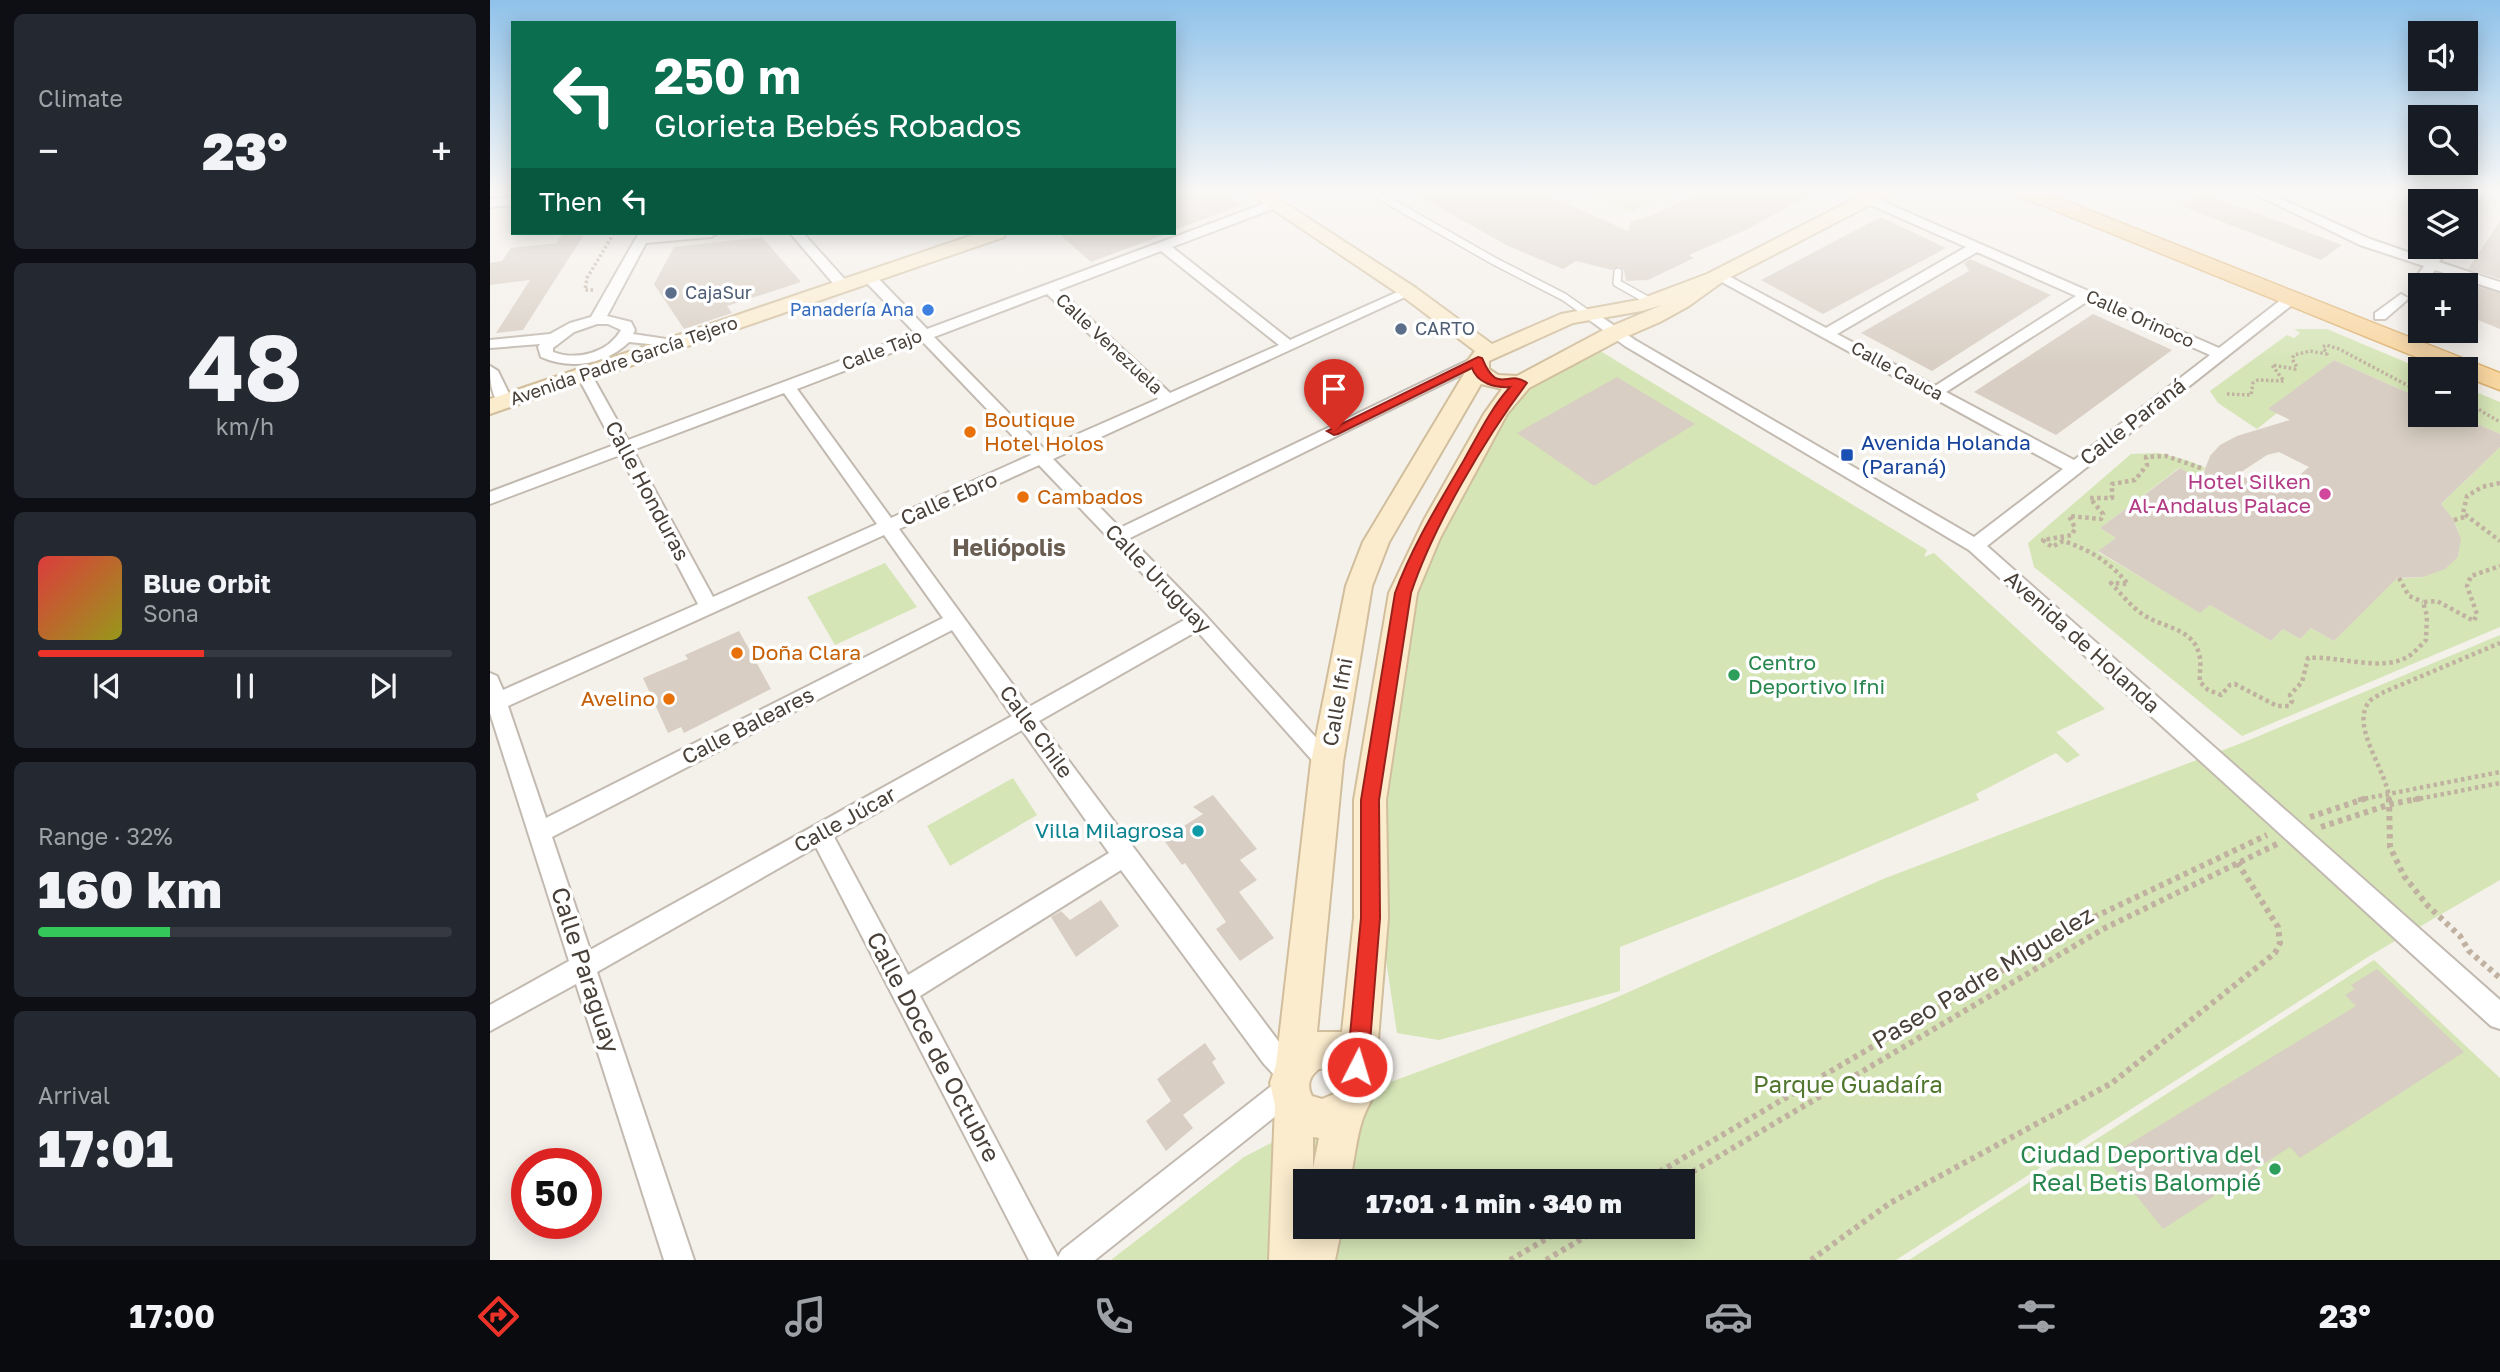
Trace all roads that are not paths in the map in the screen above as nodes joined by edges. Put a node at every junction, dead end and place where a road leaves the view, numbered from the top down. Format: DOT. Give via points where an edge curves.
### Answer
graph roads {
  1 [pos="635,251"];
  2 [pos="812,251"];
  3 [pos="945,251"];
  4 [pos="1146,251"];
  5 [pos="1168,251"];
  6 [pos="1346,251"];
  7 [pos="1476,251"];
  8 [pos="1767,251"];
  9 [pos="1970,251"];
  10 [pos="1989,251"];
  11 [pos="2175,251"];
  12 [pos="2218,251"];
  13 [pos="2390,251"];
  14 [pos="2435,259"];
  15 [pos="2431,265"];
  16 [pos="1619,272"];
  17 [pos="2426,273"];
  18 [pos="869,277"];
  19 [pos="1716,277"];
  20 [pos="843,286"];
  21 [pos="2500,287"];
  22 [pos="1049,288"];
  23 [pos="1409,292"];
  24 [pos="2087,295"];
  25 [pos="2292,298"];
  26 [pos="2401,299"];
  27 [pos="1651,302"];
  28 [pos="1588,314"];
  29 [pos="2380,316"];
  30 [pos="597,320"];
  31 [pos="1828,332"];
  32 [pos="925,334"];
  33 [pos="1615,334"];
  34 [pos="626,337"];
  35 [pos="552,338"];
  36 [pos="495,343"];
  37 [pos="674,344"];
  38 [pos="1289,346"];
  39 [pos="2220,354"];
  40 [pos="1487,357"];
  41 [pos="555,359"];
  42 [pos="490,361"];
  43 [pos="2500,364"];
  44 [pos="490,371"];
  45 [pos="585,375"];
  46 [pos="1527,379"];
  47 [pos="2500,382"];
  48 [pos="787,386"];
  49 [pos="550,387"];
  50 [pos="1937,392"];
  51 [pos="1168,400"];
  52 [pos="498,405"];
  53 [pos="624,447"];
  54 [pos="1042,457"];
  55 [pos="2075,468"];
  56 [pos="490,498"];
  57 [pos="887,527"];
  58 [pos="1118,536"];
  59 [pos="1975,546"];
  60 [pos="709,607"];
  61 [pos="955,620"];
  62 [pos="1199,621"];
  63 [pos="492,696"];
  64 [pos="1026,718"];
  65 [pos="1327,762"];
  66 [pos="540,832"];
  67 [pos="821,834"];
  68 [pos="1124,856"];
  69 [pos="583,967"];
  70 [pos="904,992"];
  71 [pos="2500,1017"];
  72 [pos="490,1019"];
  73 [pos="1357,1067"];
  74 [pos="1292,1084"];
  75 [pos="1345,1110"];
  76 [pos="1333,1169"];
  77 [pos="1318,1239"];
  78 [pos="679,1260"];
  79 [pos="1045,1260"];
  80 [pos="1072,1260"];
  81 [pos="1290,1260"];
  82 [pos="1314,1260"];
  1 -- 30 [label="street"];
  2 -- 20 [label="street"];
  3 -- 18 [label="main road, Avenida Padre García Tejero"];
  4 -- 22 [label="street, Calle Tajo"];
  5 -- 38 [label="street"];
  6 -- 23 [label="main road"];
  7 -- 28 [label="lane"];
  8 -- 19 [label="main road"];
  9 -- 31 [label="street"];
  10 -- 24 [label="street, Calle Orinoco"];
  11 -- 25 [label="main road"];
  12 -- 29 [label="main road"];
  13 -- 15 [label="street"];
  14 -- 15 [label="street"];
  15 -- 17 [label="street"];
  15 -- 21 [label="street"];
  16 -- 27 [label="lane" via="1617,283"];
  18 -- 20 [label="main road, Avenida Padre García Tejero"];
  18 -- 32 [label="street, Calle Uruguay"];
  19 -- 27 [label="main road"];
  19 -- 31 [label="street, Calle Cauca"];
  19 -- 33 [label="main road" via="1682,302"];
  20 -- 37 [label="main road, Avenida Padre García Tejero"];
  22 -- 32 [label="street, Calle Tajo"];
  22 -- 51 [label="street, Calle Venezuela"];
  23 -- 38 [label="street, Calle Ebro"];
  23 -- 40 [label="main road"];
  24 -- 39 [label="street, Calle Orinoco"];
  24 -- 50 [label="street"];
  25 -- 39 [label="street, Calle Paraná"];
  25 -- 47 [label="main road"];
  26 -- 29 [label="street"];
  27 -- 28 [label="main road"];
  28 -- 33 [label="street, Avenida de Holanda"];
  28 -- 40 [label="main road" via="1545,327"];
  29 -- 43 [label="main road"];
  30 -- 34 [label="street" via="626,325"];
  30 -- 35 [label="street"];
  31 -- 50 [label="street, Calle Cauca"];
  32 -- 48 [label="street, Calle Tajo"];
  32 -- 54 [label="street, Calle Uruguay"];
  33 -- 46 [label="main road"];
  33 -- 59 [label="street, Avenida de Holanda"];
  34 -- 37 [label="street"];
  34 -- 41 [label="street" via="594,356"];
  35 -- 36 [label="street"];
  35 -- 41 [label="street" via="545,347 546,354"];
  36 -- 42 [label="street"];
  37 -- 45 [label="main road, Avenida Padre García Tejero"];
  38 -- 51 [label="street, Calle Ebro"];
  39 -- 55 [label="street, Calle Paraná"];
  40 -- 46 [label="main road" via="1529,360 1533,366"];
  40 -- 46 [label="main road" via="1485,377 1493,382"];
  40 -- 58 [label="street"];
  40 -- 65 [label="main road, Calle Ifni" via="1376,542 1359,586"];
  41 -- 49 [label="street" via="556,375"];
  44 -- 52 [label="street"];
  45 -- 49 [label="main road, Avenida Padre García Tejero"];
  45 -- 53 [label="street, Calle Honduras"];
  46 -- 73 [label="main road" via="1504,401 1452,491 1403,593 1370,800 1371,918"];
  48 -- 53 [label="street, Calle Tajo"];
  48 -- 57 [label="street, Calle Chile"];
  49 -- 52 [label="main road, Avenida Padre García Tejero"];
  50 -- 55 [label="street, Calle Cauca"];
  51 -- 54 [label="street, Calle Ebro"];
  53 -- 56 [label="street, Calle Tajo"];
  53 -- 60 [label="street, Calle Honduras"];
  54 -- 57 [label="street, Calle Ebro"];
  54 -- 58 [label="street, Calle Uruguay"];
  55 -- 59 [label="street, Calle Paraná"];
  57 -- 60 [label="street, Calle Ebro"];
  57 -- 61 [label="street, Calle Chile"];
  58 -- 62 [label="street, Calle Uruguay"];
  59 -- 71 [label="street, Avenida de Holanda"];
  60 -- 63 [label="street, Calle Ebro"];
  61 -- 64 [label="street, Calle Chile"];
  61 -- 66 [label="street, Calle Baleares"];
  62 -- 64 [label="street, Calle Júcar"];
  62 -- 65 [label="street, Calle Uruguay"];
  63 -- 66 [label="street, Calle Paraguay"];
  64 -- 67 [label="street, Calle Júcar"];
  64 -- 68 [label="street, Calle Chile"];
  65 -- 74 [label="main road, Calle Ifni"];
  66 -- 69 [label="street, Calle Paraguay"];
  67 -- 69 [label="street, Calle Júcar"];
  67 -- 70 [label="street, Calle Doce de Octubre"];
  68 -- 70 [label="street"];
  68 -- 74 [label="street, Calle Chile"];
  69 -- 72 [label="street, Calle Júcar"];
  69 -- 78 [label="street, Calle Paraguay"];
  70 -- 79 [label="street, Calle Doce de Octubre"];
  73 -- 74 [label="main road" via="1348,1054 1324,1047 1308,1053"];
  73 -- 75 [label="main road" via="1358,1090"];
  74 -- 75 [label="main road" via="1312,1118"];
  74 -- 80 [label="street"];
  74 -- 81 [label="main road, Calle Ifni"];
  75 -- 76 [label="main road"];
  77 -- 82 [label="main road"];
}
